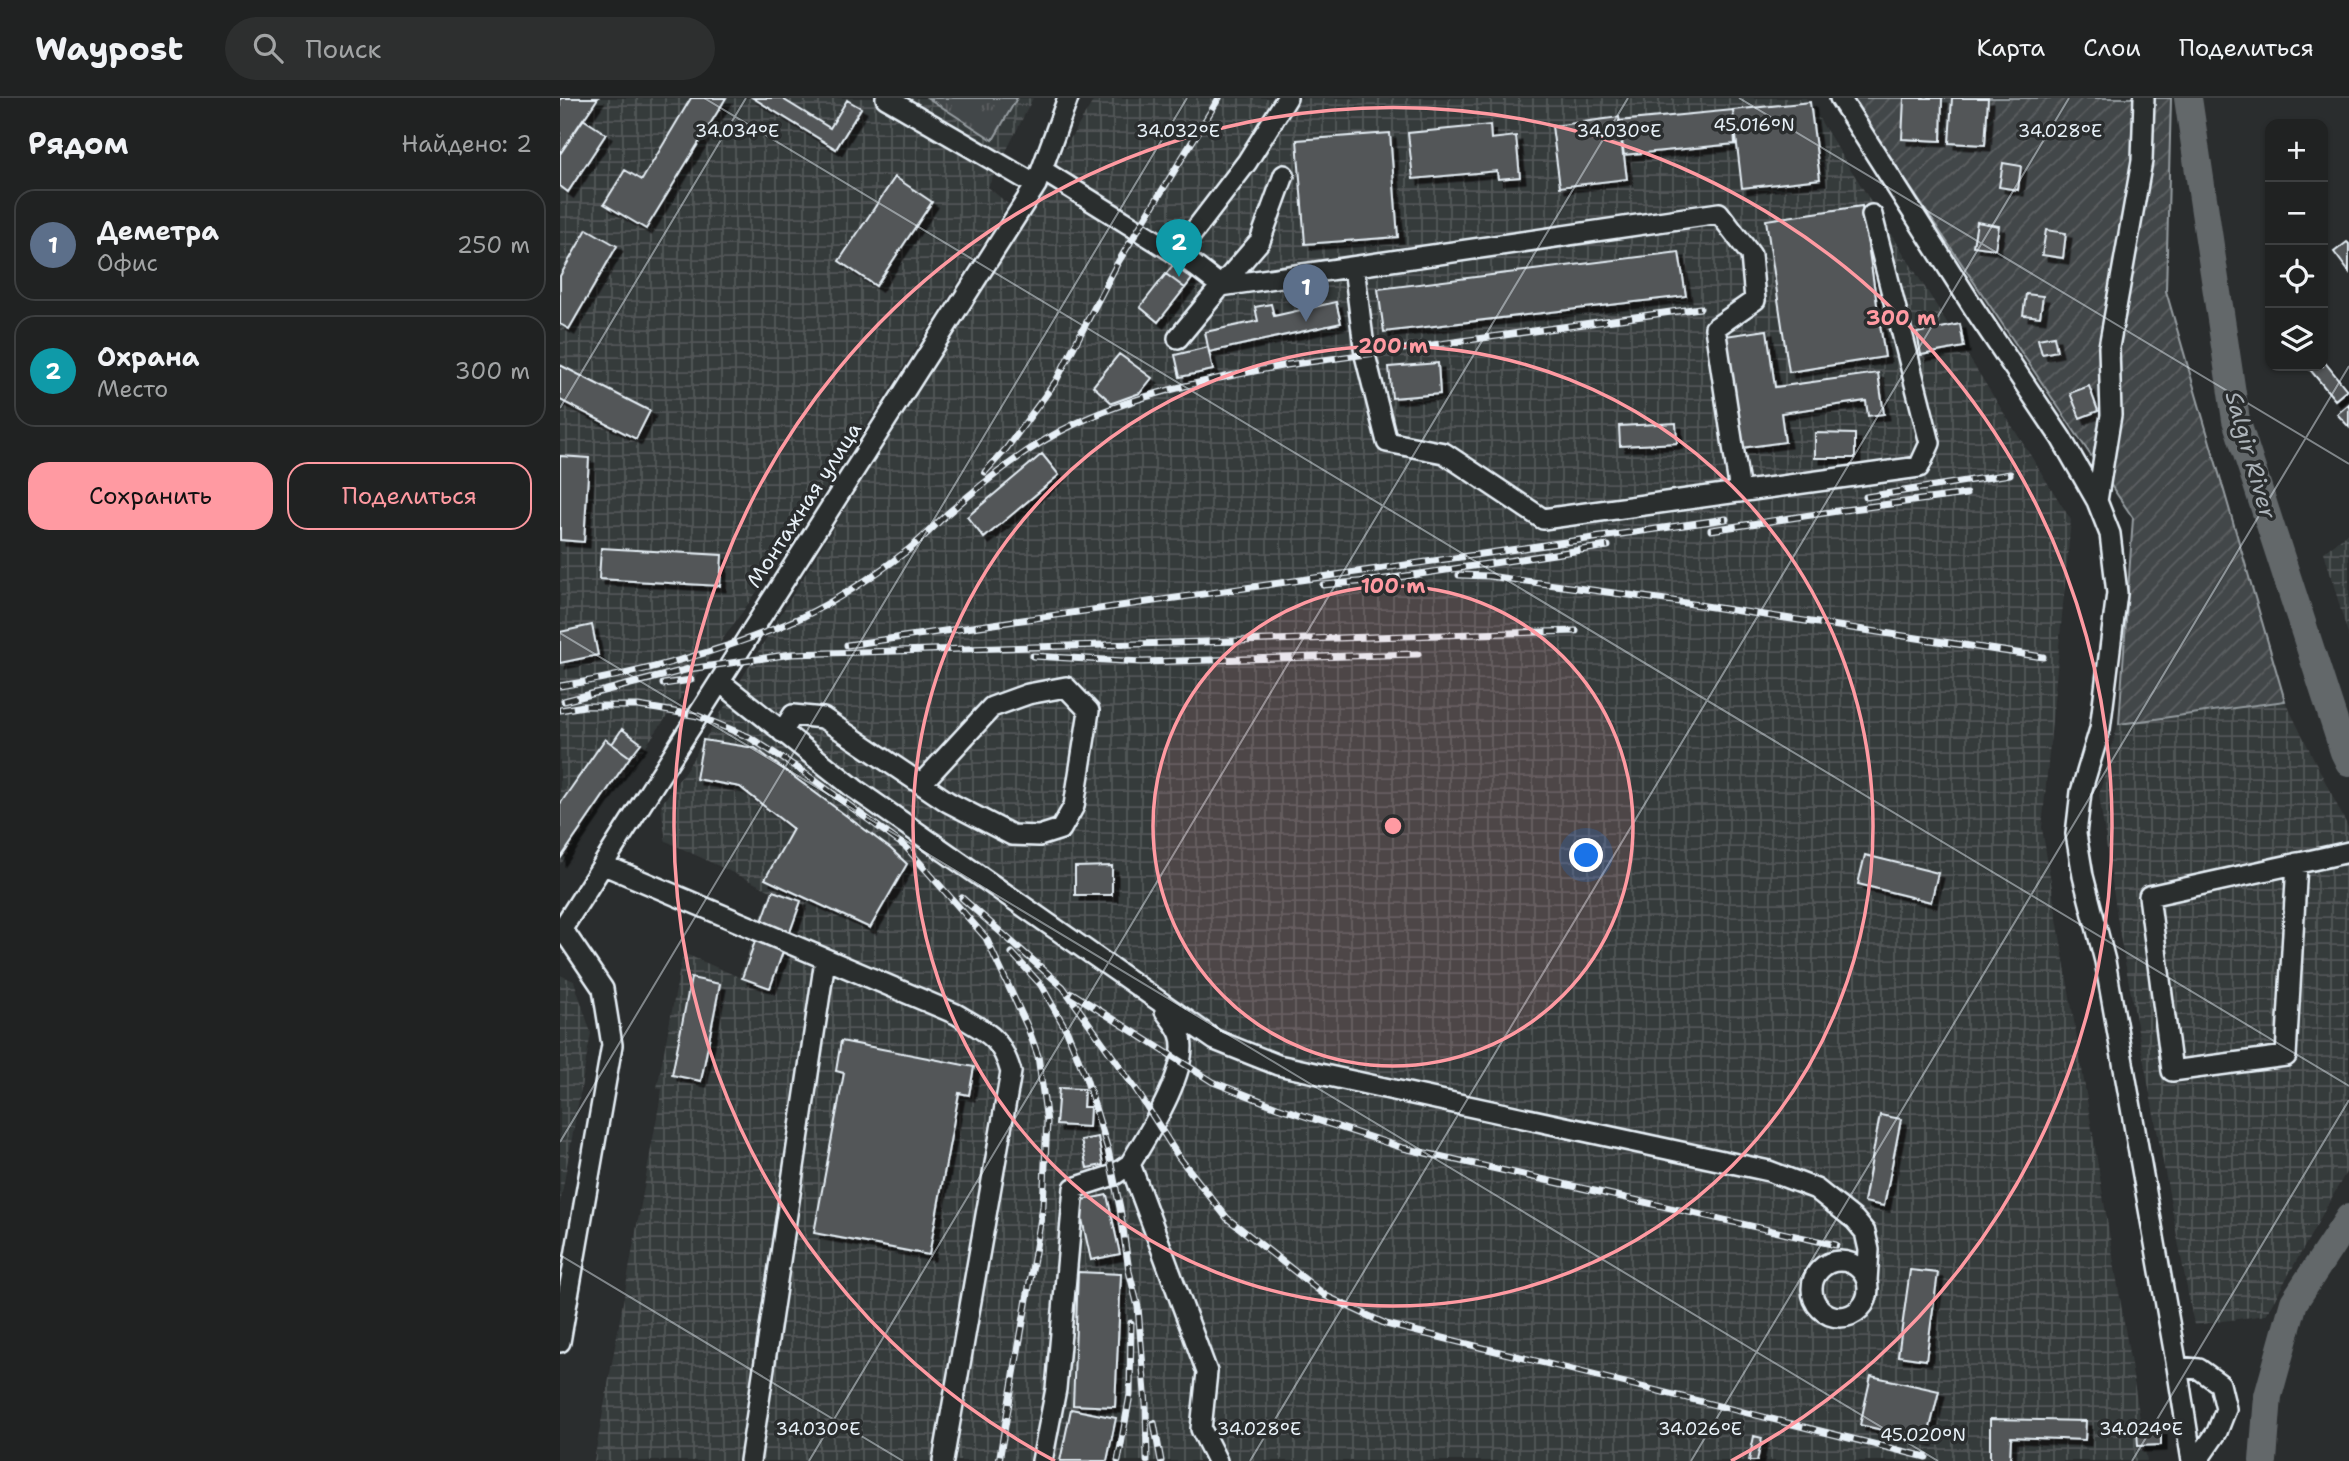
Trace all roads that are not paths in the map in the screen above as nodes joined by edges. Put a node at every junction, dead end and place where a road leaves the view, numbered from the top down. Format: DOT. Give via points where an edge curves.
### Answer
graph roads {
  1 [pos="886,98"];
  2 [pos="1068,98"];
  3 [pos="1287,98"];
  4 [pos="1840,98"];
  5 [pos="2144,98"];
  6 [pos="1284,175"];
  7 [pos="1039,178"];
  8 [pos="1872,215"];
  9 [pos="1177,255"];
  10 [pos="1353,267"];
  11 [pos="1221,286"];
  12 [pos="1178,338"];
  13 [pos="1740,492"];
  14 [pos="2097,501"];
  15 [pos="720,682"];
  16 [pos="782,732"];
  17 [pos="921,784"];
  18 [pos="2349,852"];
  19 [pos="2297,863"];
  20 [pos="604,865"];
  21 [pos="562,931"];
  22 [pos="825,960"];
  23 [pos="1159,1001"];
  24 [pos="1130,1164"];
  25 [pos="1867,1280"];
  26 [pos="560,1342"];
  27 [pos="2177,1367"];
  28 [pos="750,1461"];
  29 [pos="943,1461"];
  30 [pos="1042,1461"];
  31 [pos="1217,1461"];
  32 [pos="2192,1461"];
  33 [pos="2197,1461"];
  1 -- 7 [label="street"];
  2 -- 7 [label="street, Монтажная улица"];
  3 -- 9 [label="street" via="1247,162"];
  4 -- 14 [label="street" via="2061,438"];
  5 -- 14 [label="street" via="2142,161 2109,346 2111,415"];
  6 -- 11 [label="street" via="1259,241"];
  7 -- 9 [label="street"];
  7 -- 15 [label="street, Монтажная улица"];
  8 -- 13 [label="street" via="1930,443 1919,467"];
  9 -- 11 [label="street"];
  10 -- 11 [label="street"];
  10 -- 13 [label="street" via="1366,355 1387,442 1444,453 1543,519"];
  10 -- 13 [label="street" via="1719,213 1751,255 1755,300 1715,328"];
  11 -- 12 [label="street"];
  14 -- 27 [label="street" via="2110,534 2117,593 2100,729 2081,792 2076,834 2105,961"];
  15 -- 16 [label="street"];
  15 -- 20 [label="street, Монтажная улица"];
  16 -- 17 [label="street" via="793,715 823,718"];
  16 -- 23 [label="street" via="855,789"];
  17 -- 17 [label="street" via="1012,835 1061,829 1074,806 1089,711 1066,687 992,707"];
  18 -- 19 [label="street"];
  19 -- 19 [label="street" via="2149,896 2172,1071 2287,1056"];
  20 -- 21 [label="street, Монтажная улица"];
  20 -- 22 [label="street"];
  21 -- 26 [label="street, Монтажная улица" via="603,989 612,1045"];
  22 -- 28 [label="street"];
  22 -- 29 [label="street" via="956,1014 989,1033 1004,1051 1011,1072"];
  23 -- 24 [label="street" via="1181,1035 1182,1062 1156,1121"];
  23 -- 25 [label="street" via="1215,1040 1279,1065 1769,1171 1816,1189 1865,1232"];
  24 -- 30 [label="street" via="1114,1175 1074,1188 1056,1389"];
  24 -- 31 [label="street" via="1207,1372 1201,1429"];
  27 -- 32 [label="street"];
  27 -- 33 [label="street" via="2199,1369 2220,1384 2226,1409"];
}
